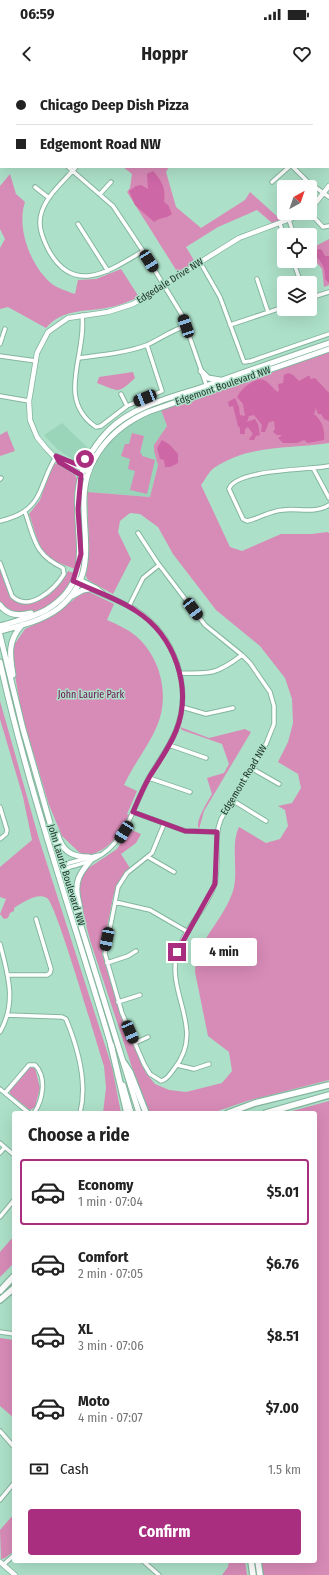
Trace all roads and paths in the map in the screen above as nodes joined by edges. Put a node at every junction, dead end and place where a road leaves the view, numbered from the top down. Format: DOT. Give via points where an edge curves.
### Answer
graph roads {
  1 [pos="69,168"];
  2 [pos="75,168"];
  3 [pos="288,168"];
  4 [pos="294,168"];
  5 [pos="72,171"];
  6 [pos="111,182"];
  7 [pos="272,182"];
  8 [pos="329,186"];
  9 [pos="35,187"];
  10 [pos="324,193"];
  11 [pos="100,194"];
  12 [pos="329,197"];
  13 [pos="49,198"];
  14 [pos="317,202"];
  15 [pos="289,220"];
  16 [pos="317,220"];
  17 [pos="78,224"];
  18 [pos="280,224"];
  19 [pos="329,226"];
  20 [pos="281,228"];
  21 [pos="292,228"];
  22 [pos="143,251"];
  23 [pos="200,262"];
  24 [pos="108,271"];
  25 [pos="256,279"];
  26 [pos="164,285"];
  27 [pos="329,292"];
  28 [pos="317,296"];
  29 [pos="277,309"];
  30 [pos="268,312"];
  31 [pos="82,315"];
  32 [pos="230,325"];
  33 [pos="186,326"];
  34 [pos="5,329"];
  35 [pos="329,334"];
  36 [pos="329,343"];
  37 [pos="0,344"];
  38 [pos="147,345"];
  39 [pos="329,349"];
  40 [pos="0,356"];
  41 [pos="79,358"];
  42 [pos="36,361"];
  43 [pos="202,372"];
  44 [pos="221,380"];
  45 [pos="207,388"];
  46 [pos="121,394"];
  47 [pos="0,396"];
  48 [pos="29,401"];
  49 [pos="127,406"];
  50 [pos="92,452"];
  51 [pos="56,456"];
  52 [pos="70,463"];
  53 [pos="329,466"];
  54 [pos="313,468"];
  55 [pos="82,473"];
  56 [pos="88,475"];
  57 [pos="329,498"];
  58 [pos="329,505"];
  59 [pos="25,512"];
  60 [pos="0,521"];
  61 [pos="138,534"];
  62 [pos="0,563"];
  63 [pos="159,565"];
  64 [pos="77,580"];
  65 [pos="89,589"];
  66 [pos="104,594"];
  67 [pos="70,597"];
  68 [pos="0,605"];
  69 [pos="128,606"];
  70 [pos="42,612"];
  71 [pos="23,624"];
  72 [pos="0,626"];
  73 [pos="0,632"];
  74 [pos="0,635"];
  75 [pos="242,655"];
  76 [pos="0,662"];
  77 [pos="180,673"];
  78 [pos="0,679"];
  79 [pos="10,706"];
  80 [pos="182,707"];
  81 [pos="233,708"];
  82 [pos="23,729"];
  83 [pos="169,745"];
  84 [pos="206,758"];
  85 [pos="251,768"];
  86 [pos="149,778"];
  87 [pos="279,784"];
  88 [pos="190,792"];
  89 [pos="232,800"];
  90 [pos="0,807"];
  91 [pos="133,812"];
  92 [pos="50,820"];
  93 [pos="266,820"];
  94 [pos="164,824"];
  95 [pos="217,832"];
  96 [pos="0,838"];
  97 [pos="148,857"];
  98 [pos="90,858"];
  99 [pos="63,867"];
  100 [pos="56,869"];
  101 [pos="174,872"];
  102 [pos="115,902"];
  103 [pos="79,918"];
  104 [pos="36,919"];
  105 [pos="188,932"];
  106 [pos="0,944"];
  107 [pos="136,951"];
  108 [pos="107,963"];
  109 [pos="9,975"];
  110 [pos="140,995"];
  111 [pos="118,1002"];
  112 [pos="8,1015"];
  113 [pos="0,1032"];
  114 [pos="148,1037"];
  115 [pos="135,1043"];
  116 [pos="111,1045"];
  117 [pos="124,1063"];
  118 [pos="209,1064"];
  119 [pos="177,1065"];
  120 [pos="329,1085"];
  121 [pos="0,1089"];
  122 [pos="5,1093"];
  123 [pos="329,1096"];
  124 [pos="26,1111"];
  125 [pos="35,1111"];
  126 [pos="80,1111"];
  127 [pos="127,1111"];
  128 [pos="130,1111"];
  129 [pos="138,1111"];
  130 [pos="145,1111"];
  131 [pos="233,1111"];
  132 [pos="273,1111"];
  133 [pos="0,1143"];
  134 [pos="5,1147"];
  135 [pos="12,1152"];
  136 [pos="0,1153"];
  137 [pos="12,1202"];
  138 [pos="0,1217"];
  139 [pos="12,1278"];
  140 [pos="12,1290"];
  141 [pos="0,1291"];
  142 [pos="0,1300"];
  143 [pos="0,1332"];
  144 [pos="12,1334"];
  145 [pos="0,1431"];
  146 [pos="12,1445"];
  147 [pos="12,1485"];
  148 [pos="0,1500"];
  149 [pos="12,1556"];
  150 [pos="145,1563"];
  151 [pos="258,1563"];
  152 [pos="2,1564"];
  153 [pos="252,1564"];
  154 [pos="15,1575"];
  155 [pos="159,1575"];
  156 [pos="253,1575"];
  157 [pos="260,1575"];
  1 -- 5 [label="street"];
  2 -- 5 [label="street"];
  3 -- 7 [label="street"];
  4 -- 10 [label="street"];
  5 -- 11 [label="street"];
  5 -- 13 [label="street"];
  6 -- 11 [label="street"];
  8 -- 10 [label="street"];
  9 -- 13 [label="street"];
  10 -- 12 [label="street"];
  10 -- 14 [label="street"];
  11 -- 22 [label="street" via="118,213"];
  13 -- 24 [label="street" via="40,225 44,240 57,264 67,272 80,276"];
  15 -- 18 [label="street, Edgedale Drive NW"];
  15 -- 21 [label="street"];
  16 -- 19 [label="street" via="323,227"];
  17 -- 24 [label="street"];
  18 -- 20 [label="street"];
  18 -- 23 [label="street, Edgedale Drive NW" via="240,238"];
  22 -- 24 [label="street"];
  22 -- 26 [label="street"];
  23 -- 26 [label="street, Edgedale Drive NW"];
  23 -- 32 [label="street" via="217,290"];
  25 -- 30 [label="street"];
  26 -- 31 [label="street, Edgedale Drive NW" via="124,308"];
  26 -- 33 [label="street" via="180,310"];
  27 -- 28 [label="street"];
  29 -- 30 [label="street"];
  30 -- 32 [label="street"];
  31 -- 41 [label="street" via="83,333"];
  31 -- 42 [label="street, Edgedale Drive NW" via="68,318 54,326 41,342"];
  32 -- 35 [label="street" via="245,362"];
  33 -- 38 [label="street" via="173,330"];
  33 -- 43 [label="street"];
  34 -- 37 [label="street"];
  36 -- 44 [label="main road, Edgemont Boulevard NW"];
  38 -- 41 [label="street"];
  38 -- 49 [label="street" via="162,391"];
  39 -- 45 [label="main road, Edgemont Boulevard NW"];
  40 -- 42 [label="street"];
  41 -- 49 [label="street" via="74,397 84,416 94,426 100,427"];
  42 -- 48 [label="street, Edgedale Drive NW"];
  43 -- 44 [label="main road" via="210,379"];
  43 -- 45 [label="street"];
  44 -- 45 [label="main road, Edgemont Boulevard NW"];
  45 -- 50 [label="main road, Edgemont Boulevard NW" via="156,403 127,416 107,432"];
  45 -- 56 [label="main road, Edgemont Boulevard NW" via="128,422 103,444"];
  46 -- 49 [label="street"];
  47 -- 48 [label="street"];
  48 -- 51 [label="street, Edgedale Drive NW" via="30,420 35,432 45,447"];
  50 -- 52 [label="main road" via="80,462"];
  50 -- 55 [label="main road, Edgemont Boulevard NW"];
  51 -- 52 [label="street, Edgedale Drive NW"];
  51 -- 55 [label="street, Edgedale Drive NW" via="59,462"];
  51 -- 59 [label="street" via="48,469 37,499"];
  52 -- 55 [label="street, Edgedale Drive NW"];
  53 -- 54 [label="street"];
  54 -- 57 [label="street"];
  54 -- 58 [label="street" via="261,473 233,484 229,489 243,519 247,521 273,511 313,510"];
  55 -- 56 [label="street, Edgedale Drive NW"];
  55 -- 64 [label="main road, Edgemont Boulevard NW" via="78,509 81,554"];
  56 -- 64 [label="main road, Edgemont Boulevard NW" via="84,502 87,555 85,570"];
  59 -- 60 [label="street"];
  59 -- 62 [label="street" via="39,549 49,560 64,568 64,574 45,596 30,601 19,600 12,596"];
  61 -- 63 [label="street, Edgemont Road NW"];
  63 -- 69 [label="street" via="143,578"];
  63 -- 75 [label="street, Edgemont Road NW" via="205,625"];
  64 -- 65 [label="street"];
  64 -- 66 [label="street" via="97,588"];
  64 -- 67 [label="main road, Edgemont Boulevard NW"];
  64 -- 70 [label="main road, Edgemont Boulevard NW" via="62,597"];
  65 -- 66 [label="street"];
  65 -- 67 [label="main road"];
  66 -- 69 [label="street"];
  67 -- 71 [label="main road, Edgemont Boulevard NW" via="49,614"];
  68 -- 70 [label="main road" via="7,612 16,615"];
  69 -- 77 [label="street" via="144,616 161,633 173,653"];
  70 -- 72 [label="main road, Edgemont Boulevard NW"];
  71 -- 73 [label="main road, Edgemont Boulevard NW"];
  71 -- 82 [label="main road" via="13,636 10,651"];
  74 -- 82 [label="main road, John Laurie Boulevard NW"];
  75 -- 77 [label="street" via="215,672"];
  75 -- 85 [label="street, Edgemont Road NW" via="266,685 274,706 272,730"];
  76 -- 79 [label="main road, John Laurie Boulevard NW"];
  77 -- 80 [label="street"];
  78 -- 79 [label="main road"];
  79 -- 100 [label="main road, John Laurie Boulevard NW"];
  80 -- 81 [label="street" via="206,714"];
  80 -- 83 [label="street"];
  82 -- 92 [label="main road, John Laurie Boulevard NW"];
  83 -- 84 [label="street"];
  83 -- 86 [label="street"];
  85 -- 87 [label="street"];
  85 -- 89 [label="street, Edgemont Road NW"];
  86 -- 88 [label="street"];
  86 -- 91 [label="street"];
  89 -- 93 [label="street"];
  89 -- 95 [label="street, Edgemont Road NW"];
  90 -- 96 [label="street" via="7,830"];
  91 -- 94 [label="street"];
  91 -- 98 [label="street" via="119,840 100,855"];
  92 -- 98 [label="main road" via="64,850 74,856"];
  92 -- 99 [label="main road, John Laurie Boulevard NW"];
  94 -- 95 [label="street" via="185,831"];
  94 -- 97 [label="street, Edgemont Road NW" via="156,846"];
  95 -- 105 [label="street, Edgemont Road NW" via="215,884"];
  97 -- 101 [label="street"];
  97 -- 102 [label="street, Edgemont Road NW" via="123,877"];
  98 -- 99 [label="street"];
  98 -- 103 [label="main road" via="77,880"];
  99 -- 100 [label="street"];
  99 -- 103 [label="main road, John Laurie Boulevard NW"];
  100 -- 116 [label="main road, John Laurie Boulevard NW"];
  102 -- 105 [label="street" via="150,910"];
  102 -- 108 [label="street, Edgemont Road NW" via="105,951"];
  103 -- 117 [label="main road, John Laurie Boulevard NW"];
  104 -- 109 [label="street" via="50,973"];
  105 -- 119 [label="street, Edgemont Road NW" via="180,945 175,965 187,1032 185,1049"];
  106 -- 109 [label="street"];
  107 -- 108 [label="street"];
  108 -- 111 [label="street, Edgemont Road NW"];
  109 -- 112 [label="street"];
  110 -- 111 [label="street"];
  111 -- 115 [label="street, Edgemont Road NW"];
  112 -- 113 [label="street"];
  112 -- 126 [label="street" via="66,1019 83,1081"];
  114 -- 115 [label="street"];
  115 -- 119 [label="street, Edgemont Road NW" via="146,1068 157,1080 165,1080"];
  116 -- 127 [label="main road"];
  116 -- 128 [label="main road, John Laurie Boulevard NW"];
  117 -- 129 [label="main road, John Laurie Boulevard NW"];
  117 -- 130 [label="main road"];
  118 -- 119 [label="street" via="194,1069"];
  120 -- 131 [label="main road" via="255,1103"];
  121 -- 122 [label="street"];
  122 -- 124 [label="street"];
  122 -- 125 [label="street" via="29,1065 35,1065 41,1076 43,1090"];
  123 -- 132 [label="main road"];
  133 -- 134 [label="street"];
  134 -- 135 [label="street"];
  134 -- 136 [label="street"];
  137 -- 138 [label="street"];
  139 -- 141 [label="main road"];
  140 -- 142 [label="main road"];
  143 -- 144 [label="street"];
  145 -- 146 [label="street"];
  147 -- 148 [label="street"];
  149 -- 152 [label="street"];
  150 -- 155 [label="street"];
  151 -- 157 [label="main road"];
  152 -- 154 [label="street"];
  153 -- 156 [label="main road"];
}
